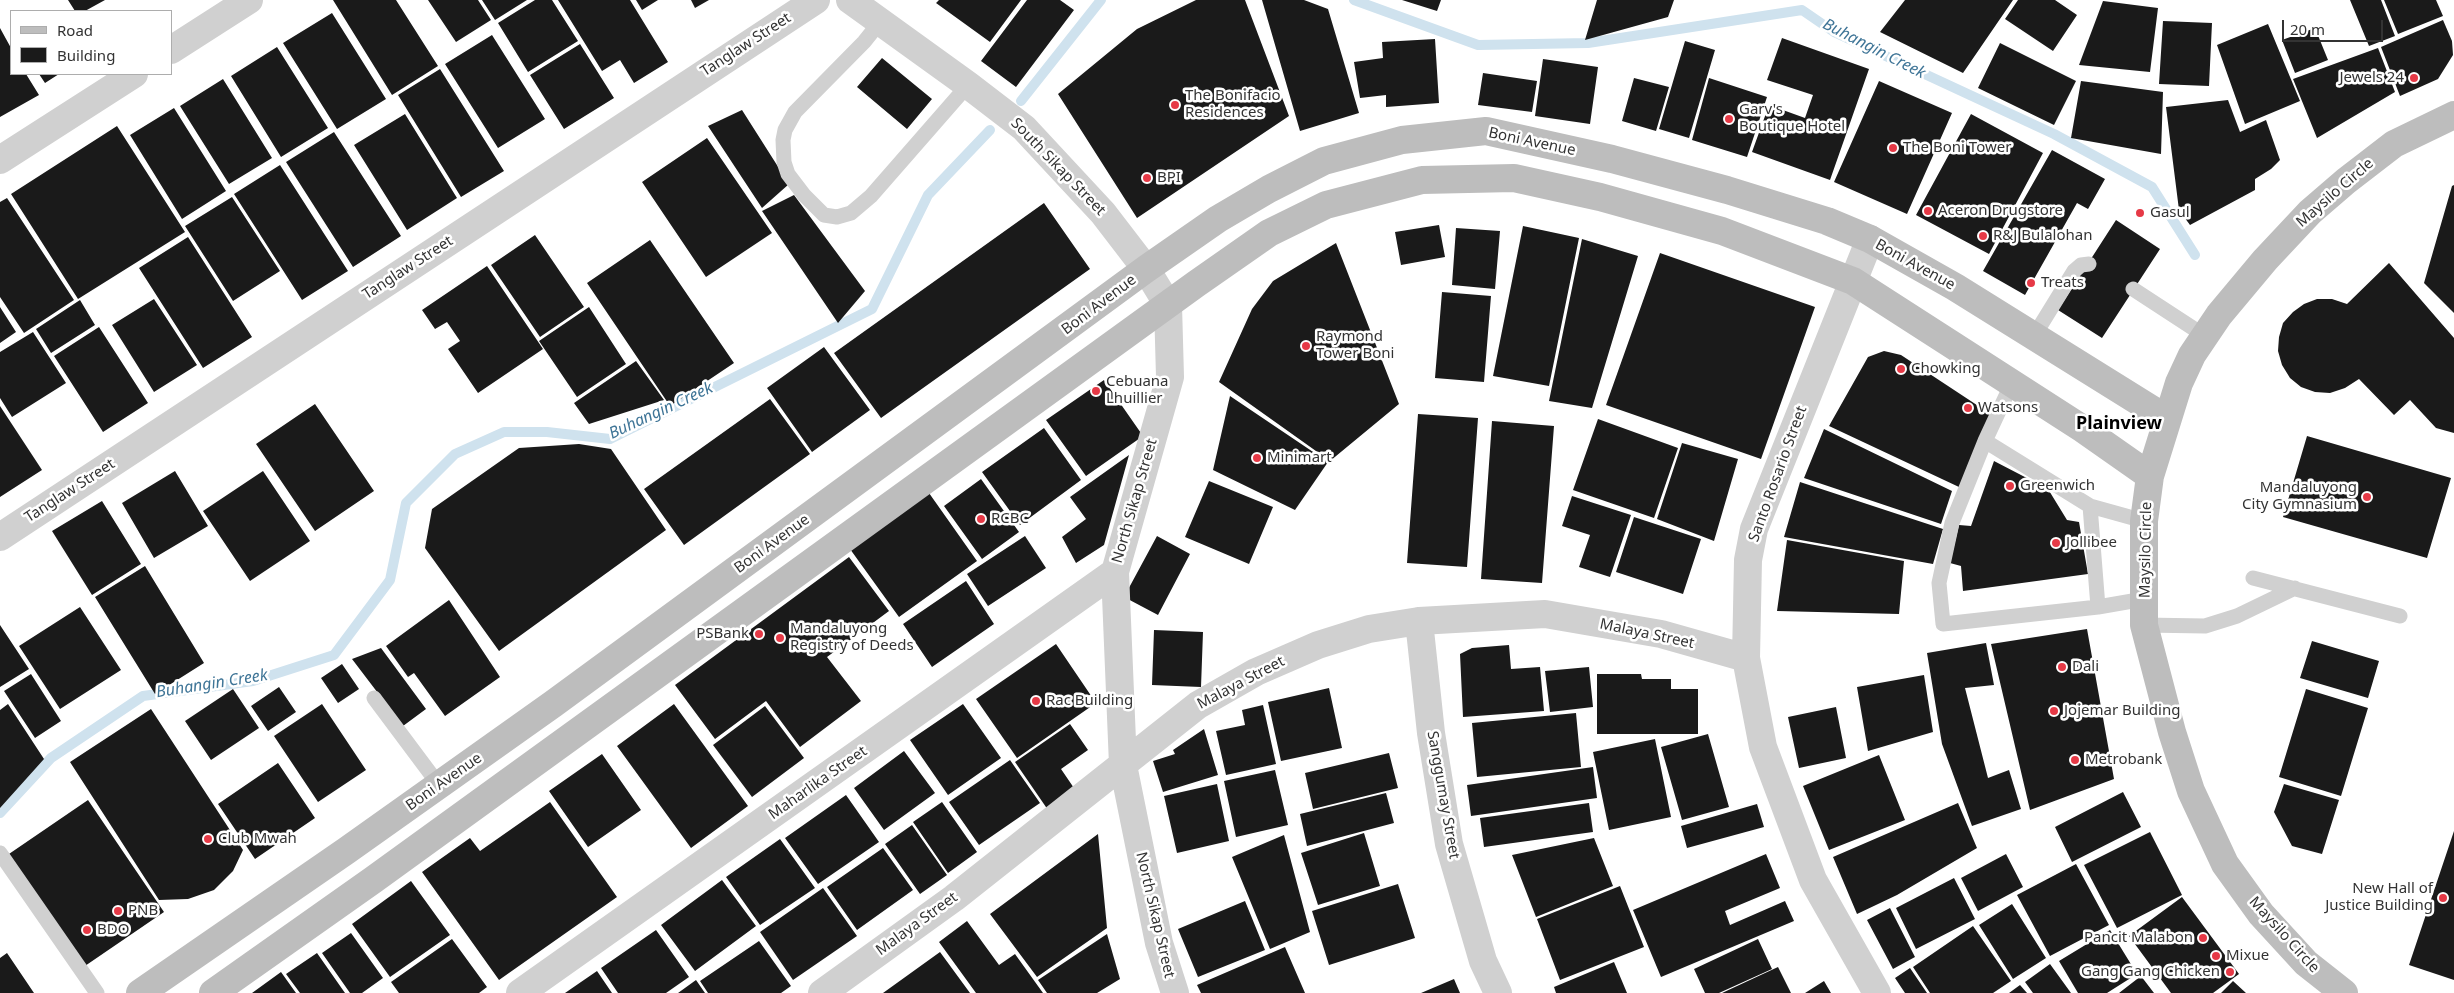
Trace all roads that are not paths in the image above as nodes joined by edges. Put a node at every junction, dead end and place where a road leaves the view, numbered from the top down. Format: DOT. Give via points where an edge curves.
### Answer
graph roads {
  1 [pos="249,0"];
  2 [pos="816,0"];
  3 [pos="850,0"];
  4 [pos="880,22"];
  5 [pos="172,49"];
  6 [pos="132,75"];
  7 [pos="968,85"];
  8 [pos="2454,115"];
  9 [pos="0,160"];
  10 [pos="1870,239"];
  11 [pos="2089,264"];
  12 [pos="1146,269"];
  13 [pos="1853,281"];
  14 [pos="2133,289"];
  15 [pos="1168,305"];
  16 [pos="2034,336"];
  17 [pos="2205,336"];
  18 [pos="2012,383"];
  19 [pos="2167,419"];
  20 [pos="1985,441"];
  21 [pos="2150,476"];
  22 [pos="2090,506"];
  23 [pos="2144,521"];
  24 [pos="0,537"];
  25 [pos="1115,572"];
  26 [pos="2253,578"];
  27 [pos="2295,588"];
  28 [pos="2098,607"];
  29 [pos="2144,612"];
  30 [pos="2400,616"];
  31 [pos="1419,621"];
  32 [pos="1746,658"];
  33 [pos="374,698"];
  34 [pos="1122,765"];
  35 [pos="440,786"];
  36 [pos="0,853"];
  37 [pos="97,993"];
  38 [pos="140,993"];
  39 [pos="213,993"];
  40 [pos="520,993"];
  41 [pos="822,993"];
  42 [pos="1175,993"];
  43 [pos="1498,993"];
  44 [pos="1878,993"];
  45 [pos="2344,993"];
  1 -- 5 [label="street"];
  2 -- 24 [label="street, Tanglaw Street"];
  3 -- 4 [label="street, South Sikap Street"];
  4 -- 7 [label="street, South Sikap Street"];
  4 -- 7 [label="lane" via="795,112 785,130 784,157 788,174 824,215 837,217 852,213 871,196"];
  6 -- 9 [label="street"];
  7 -- 12 [label="street, South Sikap Street" via="1024,128 1103,212"];
  8 -- 17 [label="main road, Maysilo Circle" via="2394,144 2310,212 2265,260"];
  10 -- 12 [label="main road, Boni Avenue" via="1827,220 1727,190 1612,159 1486,131 1402,140 1324,161 1269,188"];
  10 -- 13 [label="street, Santo Rosario Street"];
  10 -- 16 [label="main road, Boni Avenue"];
  11 -- 16 [label="lane" via="2074,271"];
  12 -- 15 [label="street, South Sikap Street"];
  12 -- 35 [label="main road, Boni Avenue"];
  13 -- 15 [label="main road" via="1722,231 1600,197 1514,178 1422,180 1326,205 1269,233"];
  13 -- 18 [label="main road"];
  13 -- 32 [label="street, Santo Rosario Street" via="1754,529 1748,560"];
  14 -- 17 [label="lane"];
  15 -- 25 [label="street, North Sikap Street" via="1170,378"];
  15 -- 39 [label="main road"];
  16 -- 19 [label="main road, Boni Avenue"];
  17 -- 19 [label="main road, Maysilo Circle" via="2179,383"];
  18 -- 20 [label="lane"];
  18 -- 21 [label="main road"];
  19 -- 21 [label="main road, Maysilo Circle"];
  20 -- 22 [label="lane"];
  20 -- 28 [label="lane" via="1952,524 1939,583 1943,624"];
  21 -- 23 [label="main road, Maysilo Circle"];
  22 -- 23 [label="lane"];
  22 -- 28 [label="lane"];
  23 -- 29 [label="main road, Maysilo Circle"];
  25 -- 34 [label="street, North Sikap Street"];
  25 -- 40 [label="street, Maharlika Street"];
  26 -- 27 [label="lane"];
  27 -- 29 [label="lane" via="2237,616 2205,626"];
  27 -- 30 [label="lane"];
  28 -- 29 [label="lane"];
  29 -- 45 [label="main road, Maysilo Circle" via="2172,732 2189,783 2226,864 2261,914 2306,963"];
  31 -- 32 [label="street, Malaya Street" via="1545,614 1661,634"];
  31 -- 34 [label="street, Malaya Street" via="1369,629 1318,645 1256,672 1198,705"];
  31 -- 43 [label="street, Sanggumay Street" via="1431,733 1449,844 1483,961"];
  32 -- 44 [label="street, Santo Rosario Street" via="1763,747 1813,880"];
  33 -- 35 [label="lane"];
  34 -- 41 [label="street, Malaya Street" via="954,898"];
  34 -- 42 [label="street, North Sikap Street" via="1159,943"];
  35 -- 38 [label="main road, Boni Avenue"];
  36 -- 37 [label="lane"];
}
